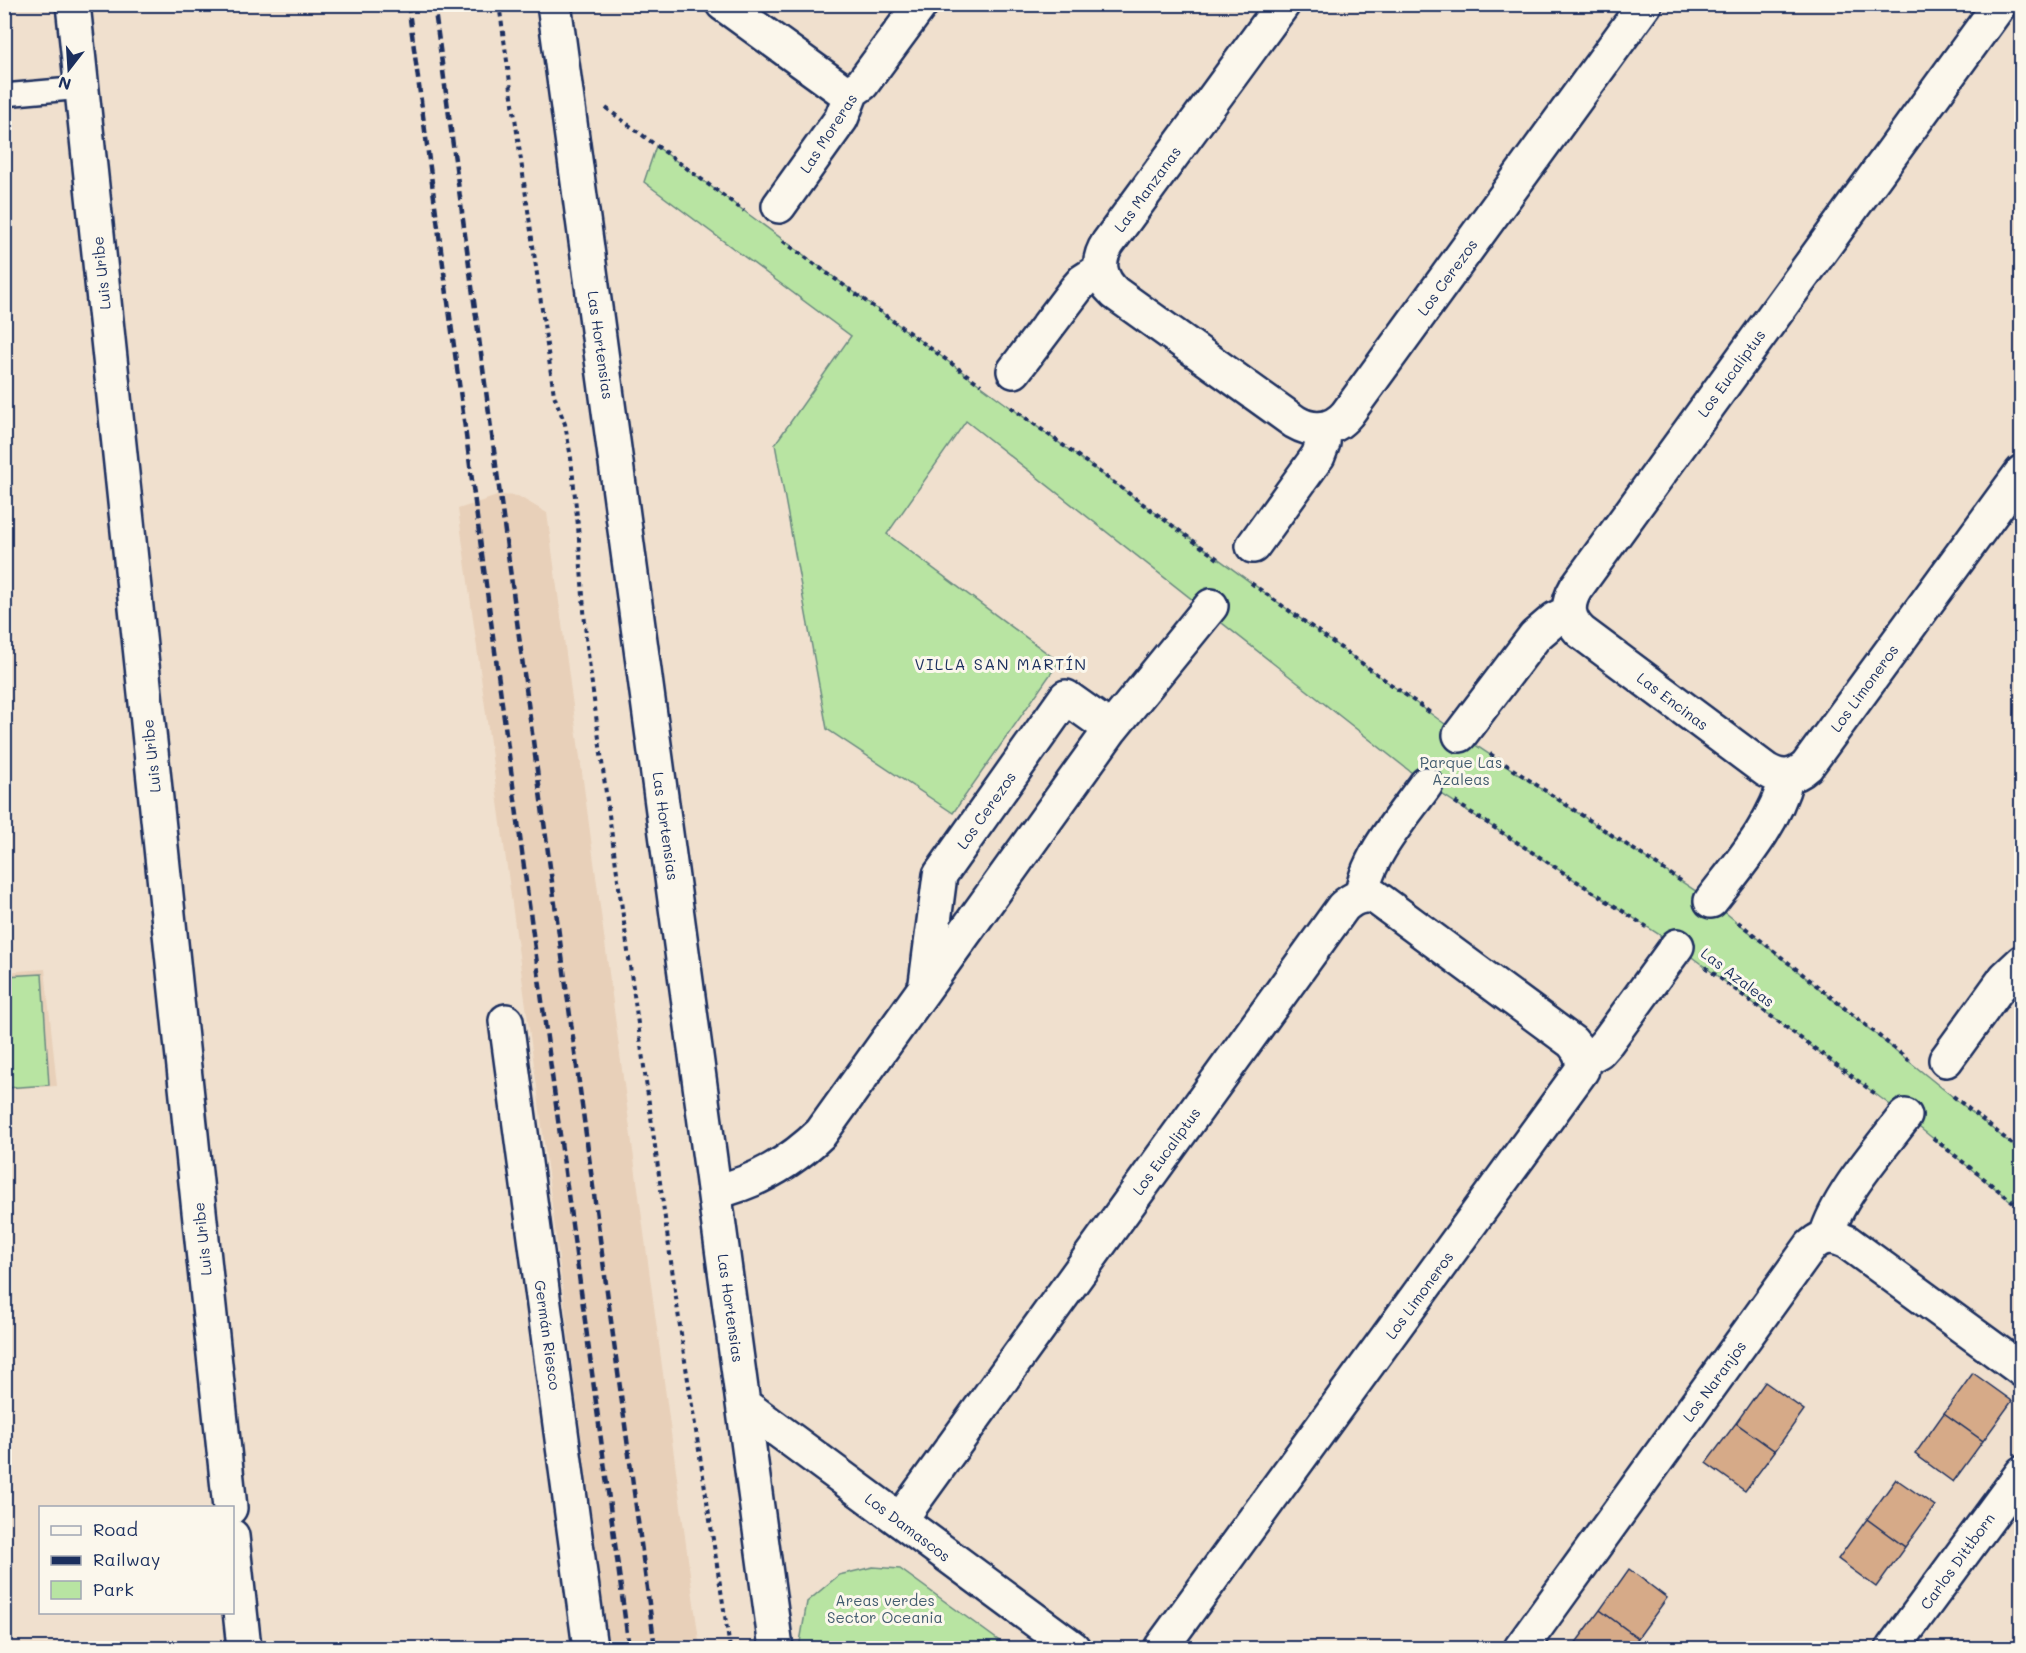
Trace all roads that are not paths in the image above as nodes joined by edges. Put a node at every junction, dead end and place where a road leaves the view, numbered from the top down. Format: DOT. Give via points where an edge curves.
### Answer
graph roads {
  1 [pos="73,4"];
  2 [pos="554,4"];
  3 [pos="723,4"];
  4 [pos="921,4"];
  5 [pos="1283,4"];
  6 [pos="1645,4"];
  7 [pos="2000,4"];
  8 [pos="82,88"];
  9 [pos="852,91"];
  10 [pos="4,95"];
  11 [pos="779,206"];
  12 [pos="1100,270"];
  13 [pos="1014,371"];
  14 [pos="1324,429"];
  15 [pos="2022,472"];
  16 [pos="1253,546"];
  17 [pos="1211,606"];
  18 [pos="1569,612"];
  19 [pos="1111,729"];
  20 [pos="1461,735"];
  21 [pos="1787,777"];
  22 [pos="1426,784"];
  23 [pos="1362,896"];
  24 [pos="1711,901"];
  25 [pos="1677,946"];
  26 [pos="2022,962"];
  27 [pos="925,989"];
  28 [pos="506,1020"];
  29 [pos="1583,1060"];
  30 [pos="1946,1060"];
  31 [pos="1905,1116"];
  32 [pos="715,1192"];
  33 [pos="1826,1237"];
  34 [pos="2022,1370"];
  35 [pos="744,1405"];
  36 [pos="2022,1473"];
  37 [pos="230,1506"];
  38 [pos="900,1520"];
  39 [pos="234,1555"];
  40 [pos="244,1648"];
  41 [pos="590,1648"];
  42 [pos="776,1648"];
  43 [pos="1073,1648"];
  44 [pos="1161,1648"];
  45 [pos="1521,1648"];
  46 [pos="1893,1648"];
  1 -- 8 [label="street, Luis Uribe"];
  2 -- 32 [label="street, Las Hortensias"];
  3 -- 9 [label="street" via="838,88"];
  4 -- 9 [label="street, Las Moreras" via="862,84"];
  5 -- 12 [label="street, Las Manzanas" via="1108,243"];
  6 -- 14 [label="street, Los Cerezos" via="1347,414"];
  7 -- 18 [label="street, Los Eucaliptus" via="1575,588 1569,599"];
  8 -- 10 [label="lane"];
  8 -- 37 [label="street, Luis Uribe"];
  9 -- 11 [label="street, Las Moreras" via="841,119"];
  12 -- 13 [label="street" via="1076,289"];
  12 -- 14 [label="street" via="1115,293 1296,422"];
  14 -- 16 [label="street" via="1318,456"];
  15 -- 21 [label="street, Los Limoneros" via="1807,766"];
  17 -- 19 [label="street, Los Cerezos"];
  18 -- 20 [label="street" via="1535,636"];
  18 -- 21 [label="street, Las Encinas" via="1581,632 1766,771"];
  19 -- 27 [label="street, Los Cerezos"];
  19 -- 27 [label="street, Los Cerezos" via="1066,697 1059,706 940,876"];
  21 -- 24 [label="street" via="1767,826"];
  22 -- 23 [label="street" via="1370,864"];
  23 -- 29 [label="street" via="1374,896 1383,902 1572,1042"];
  23 -- 38 [label="street, Los Eucaliptus" via="1351,899 1343,908"];
  25 -- 29 [label="street, Los Limoneros" via="1607,1042"];
  26 -- 30 [label="street" via="2006,977"];
  27 -- 32 [label="street, Los Cerezos" via="836,1113 803,1150 762,1177"];
  28 -- 41 [label="street, Germán Riesco"];
  29 -- 44 [label="street, Los Limoneros" via="1577,1078"];
  31 -- 33 [label="street, Los Naranjos" via="1842,1200"];
  32 -- 35 [label="street, Las Hortensias"];
  33 -- 34 [label="street" via="1847,1242"];
  33 -- 45 [label="street, Los Naranjos" via="1811,1246"];
  35 -- 38 [label="street, Los Damascos"];
  35 -- 42 [label="street, Las Hortensias"];
  36 -- 46 [label="street, Carlos Dittborn"];
  38 -- 43 [label="street, Los Damascos"];
  39 -- 40 [label="street"];
}
